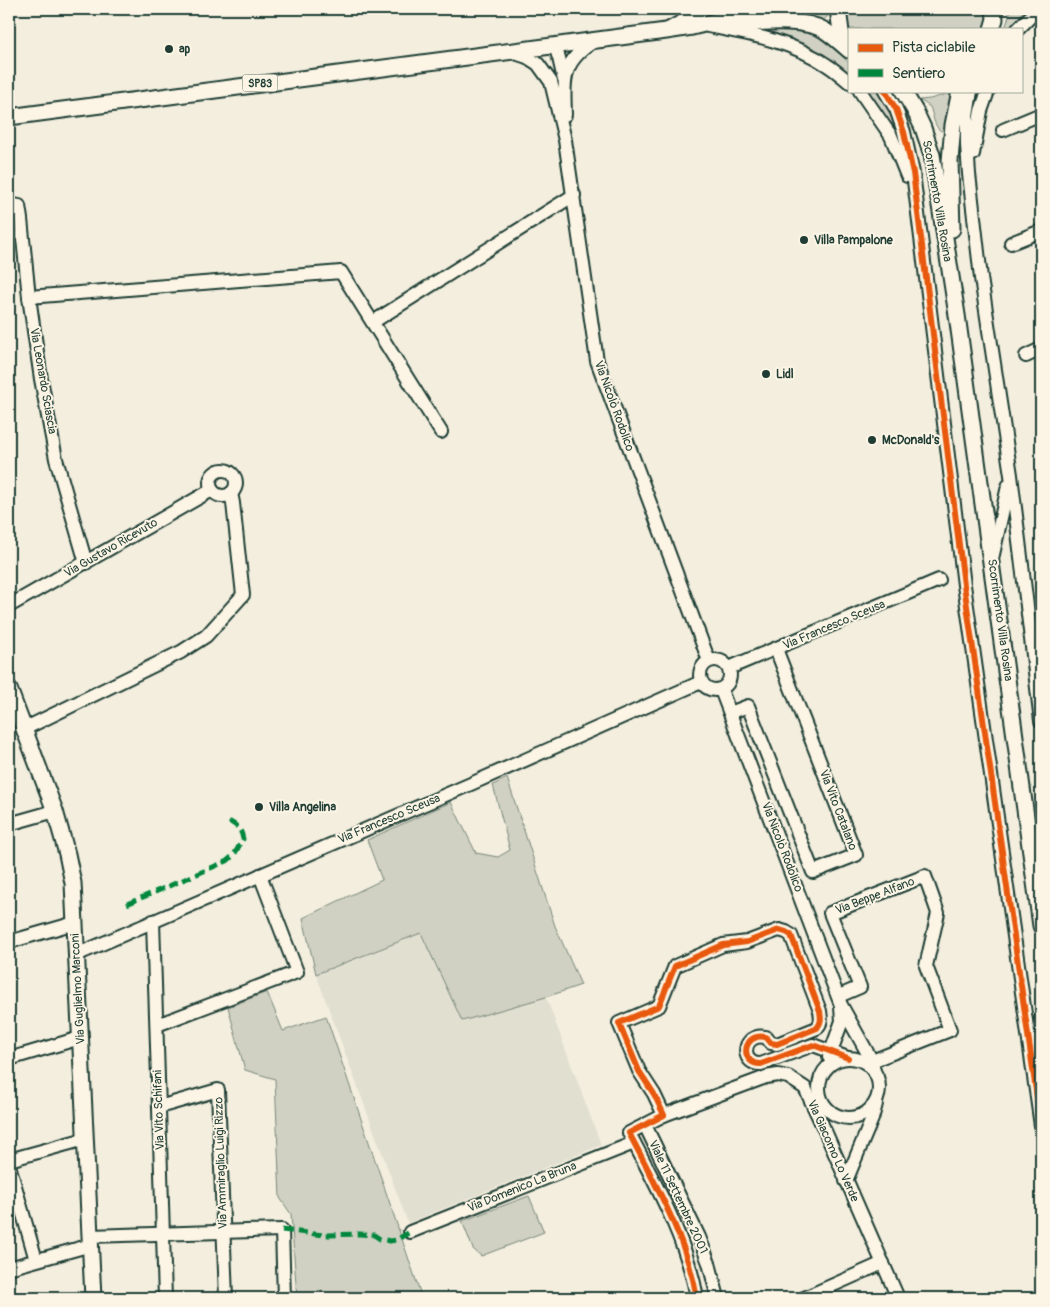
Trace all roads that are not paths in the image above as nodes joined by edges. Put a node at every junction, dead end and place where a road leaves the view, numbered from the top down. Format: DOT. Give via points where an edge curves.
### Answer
graph roads {
  1 [pos="704,9"];
  2 [pos="838,9"];
  3 [pos="1038,9"];
  4 [pos="760,10"];
  5 [pos="692,26"];
  6 [pos="708,26"];
  7 [pos="1019,28"];
  8 [pos="666,31"];
  9 [pos="596,40"];
  10 [pos="555,46"];
  11 [pos="848,47"];
  12 [pos="848,48"];
  13 [pos="512,52"];
  14 [pos="848,81"];
  15 [pos="558,82"];
  16 [pos="861,92"];
  17 [pos="886,92"];
  18 [pos="904,92"];
  19 [pos="960,92"];
  20 [pos="971,92"];
  21 [pos="988,92"];
  22 [pos="1041,114"];
  23 [pos="9,117"];
  24 [pos="1004,130"];
  25 [pos="969,174"];
  26 [pos="574,196"];
  27 [pos="9,204"];
  28 [pos="1041,231"];
  29 [pos="920,232"];
  30 [pos="1011,243"];
  31 [pos="29,297"];
  32 [pos="957,315"];
  33 [pos="373,322"];
  34 [pos="1041,349"];
  35 [pos="1026,356"];
  36 [pos="442,432"];
  37 [pos="1011,475"];
  38 [pos="212,490"];
  39 [pos="231,493"];
  40 [pos="992,562"];
  41 [pos="86,563"];
  42 [pos="939,580"];
  43 [pos="9,606"];
  44 [pos="776,649"];
  45 [pos="709,661"];
  46 [pos="728,668"];
  47 [pos="701,682"];
  48 [pos="9,690"];
  49 [pos="721,690"];
  50 [pos="730,713"];
  51 [pos="1041,721"];
  52 [pos="24,729"];
  53 [pos="55,811"];
  54 [pos="9,824"];
  55 [pos="260,875"];
  56 [pos="153,921"];
  57 [pos="75,923"];
  58 [pos="1041,926"];
  59 [pos="9,942"];
  60 [pos="76,955"];
  61 [pos="840,1000"];
  62 [pos="1041,1019"];
  63 [pos="157,1025"];
  64 [pos="839,1030"];
  65 [pos="80,1038"];
  66 [pos="813,1044"];
  67 [pos="831,1051"];
  68 [pos="848,1058"];
  69 [pos="9,1059"];
  70 [pos="873,1066"];
  71 [pos="1034,1072"];
  72 [pos="822,1075"];
  73 [pos="805,1088"];
  74 [pos="822,1100"];
  75 [pos="876,1102"];
  76 [pos="159,1108"];
  77 [pos="664,1115"];
  78 [pos="645,1125"];
  79 [pos="1041,1126"];
  80 [pos="825,1131"];
  81 [pos="632,1138"];
  82 [pos="85,1139"];
  83 [pos="9,1160"];
  84 [pos="9,1165"];
  85 [pos="846,1181"];
  86 [pos="223,1232"];
  87 [pos="410,1232"];
  88 [pos="163,1234"];
  89 [pos="90,1241"];
  90 [pos="36,1260"];
  91 [pos="883,1264"];
  92 [pos="9,1268"];
  93 [pos="92,1298"];
  94 [pos="165,1298"];
  95 [pos="226,1298"];
  96 [pos="284,1298"];
  97 [pos="698,1298"];
  98 [pos="718,1298"];
  99 [pos="804,1298"];
  100 [pos="898,1298"];
  1 -- 8 [label="street"];
  2 -- 11 [label="main road" via="841,32"];
  3 -- 7 [label="street"];
  4 -- 5 [label="main road, SP83"];
  5 -- 6 [label="main road, SP83"];
  5 -- 8 [label="main road, SP83"];
  6 -- 12 [label="main road, SP83" via="803,23 823,30"];
  6 -- 14 [label="street" via="750,34 798,49 828,65"];
  8 -- 9 [label="main road, SP83"];
  9 -- 10 [label="main road, SP83"];
  9 -- 15 [label="street" via="576,55"];
  10 -- 13 [label="main road, SP83"];
  10 -- 15 [label="street, Via Nicolò Rodolico" via="553,56"];
  13 -- 15 [label="street, Via Nicolò Rodolico" via="538,64"];
  13 -- 23 [label="main road, SP83"];
  15 -- 26 [label="street, Via Nicolò Rodolico"];
  16 -- 29 [label="street" via="891,136 906,173"];
  17 -- 29 [label="street" via="904,132 913,172"];
  18 -- 32 [label="main road, Scorrimento Villa Rosina" via="923,128 932,155"];
  19 -- 32 [label="main road, Scorrimento Villa Rosina" via="950,160"];
  20 -- 25 [label="street" via="967,116"];
  21 -- 25 [label="street"];
  22 -- 24 [label="street"];
  25 -- 37 [label="street"];
  26 -- 33 [label="street"];
  26 -- 45 [label="street, Via Nicolò Rodolico" via="597,361"];
  27 -- 31 [label="street, Via Leonardo Sciascia" via="19,206"];
  28 -- 30 [label="street"];
  29 -- 71 [label="street" via="964,585"];
  31 -- 33 [label="street" via="342,272"];
  31 -- 41 [label="street, Via Leonardo Sciascia" via="56,459"];
  32 -- 40 [label="main road, Scorrimento Villa Rosina"];
  33 -- 36 [label="street"];
  34 -- 35 [label="street"];
  37 -- 40 [label="street"];
  37 -- 51 [label="street"];
  38 -- 39 [label="street" via="223,496"];
  38 -- 39 [label="street" via="212,477 223,470 232,473 236,481"];
  38 -- 41 [label="street, Via Gustavo Ricevuto"];
  39 -- 52 [label="street" via="243,595 206,636 181,652"];
  40 -- 58 [label="main road, Scorrimento Villa Rosina"];
  41 -- 43 [label="street, Via Gustavo Ricevuto"];
  42 -- 44 [label="street, Via Francesco Sceusa"];
  44 -- 46 [label="street, Via Francesco Sceusa"];
  44 -- 50 [label="street, Via Vito Catalano" via="856,855 813,872 748,706"];
  45 -- 46 [label="street" via="722,662"];
  45 -- 47 [label="street" via="700,672"];
  46 -- 49 [label="street" via="729,683"];
  47 -- 49 [label="street" via="712,690"];
  47 -- 55 [label="street, Via Francesco Sceusa"];
  48 -- 52 [label="main road, Via Guglielmo Marconi"];
  49 -- 50 [label="street, Via Nicolò Rodolico"];
  50 -- 61 [label="street, Via Nicolò Rodolico"];
  52 -- 53 [label="main road, Via Guglielmo Marconi"];
  53 -- 54 [label="street"];
  53 -- 57 [label="main road, Via Guglielmo Marconi" via="73,883"];
  55 -- 56 [label="street, Via Francesco Sceusa"];
  55 -- 63 [label="street" via="297,972"];
  56 -- 60 [label="street, Via Francesco Sceusa"];
  56 -- 63 [label="street, Via Vito Schifani"];
  57 -- 59 [label="street"];
  57 -- 60 [label="main road, Via Guglielmo Marconi"];
  60 -- 65 [label="main road, Via Guglielmo Marconi"];
  61 -- 64 [label="street" via="842,1021"];
  61 -- 70 [label="street, Via Nicolò Rodolico"];
  61 -- 70 [label="street, Via Beppe Alfano" via="860,986 830,913 924,876 938,913 926,966 950,1030"];
  62 -- 71 [label="street"];
  63 -- 76 [label="street, Via Vito Schifani"];
  64 -- 66 [label="street" via="832,1037"];
  64 -- 67 [label="street"];
  65 -- 69 [label="street"];
  65 -- 82 [label="main road, Via Guglielmo Marconi"];
  66 -- 67 [label="street"];
  66 -- 77 [label="street" via="761,1064 751,1062 747,1056 746,1048 757,1037 766,1037 777,1044 820,1024 820,1011 786,932 778,930 747,942 723,945 675,966 659,1006 619,1023 639,1071"];
  67 -- 68 [label="street"];
  67 -- 72 [label="street"];
  68 -- 70 [label="street"];
  68 -- 72 [label="street" via="832,1063"];
  70 -- 75 [label="street" via="879,1081"];
  71 -- 79 [label="street"];
  72 -- 74 [label="street" via="819,1088"];
  73 -- 74 [label="street"];
  73 -- 77 [label="street, Via Giacomo Lo Verde" via="788,1077 766,1077"];
  73 -- 80 [label="street, Via Giacomo Lo Verde"];
  74 -- 75 [label="street" via="828,1109 844,1118 863,1115"];
  74 -- 80 [label="street"];
  75 -- 85 [label="street"];
  76 -- 86 [label="street, Via Ammiraglio Luigi Rizzo" via="218,1090"];
  76 -- 88 [label="street, Via Vito Schifani"];
  77 -- 78 [label="street, Via Giacomo Lo Verde"];
  78 -- 81 [label="street, Via Domenico La Bruna"];
  78 -- 98 [label="street, Viale 11 Settembre 2001" via="699,1238"];
  80 -- 85 [label="street, Via Giacomo Lo Verde"];
  81 -- 87 [label="street, Via Domenico La Bruna"];
  81 -- 97 [label="street, Viale 11 Settembre 2001" via="673,1221 692,1271"];
  82 -- 83 [label="street"];
  82 -- 89 [label="main road, Via Guglielmo Marconi"];
  84 -- 90 [label="street"];
  85 -- 91 [label="street, Via Giacomo Lo Verde"];
  86 -- 88 [label="street"];
  86 -- 95 [label="street, Via Ammiraglio Luigi Rizzo"];
  86 -- 96 [label="street" via="282,1230"];
  88 -- 89 [label="street"];
  88 -- 94 [label="street, Via Vito Schifani"];
  89 -- 90 [label="street"];
  89 -- 93 [label="main road, Via Guglielmo Marconi"];
  90 -- 92 [label="street"];
  91 -- 99 [label="street"];
  91 -- 100 [label="street, Via Giacomo Lo Verde"];
}
